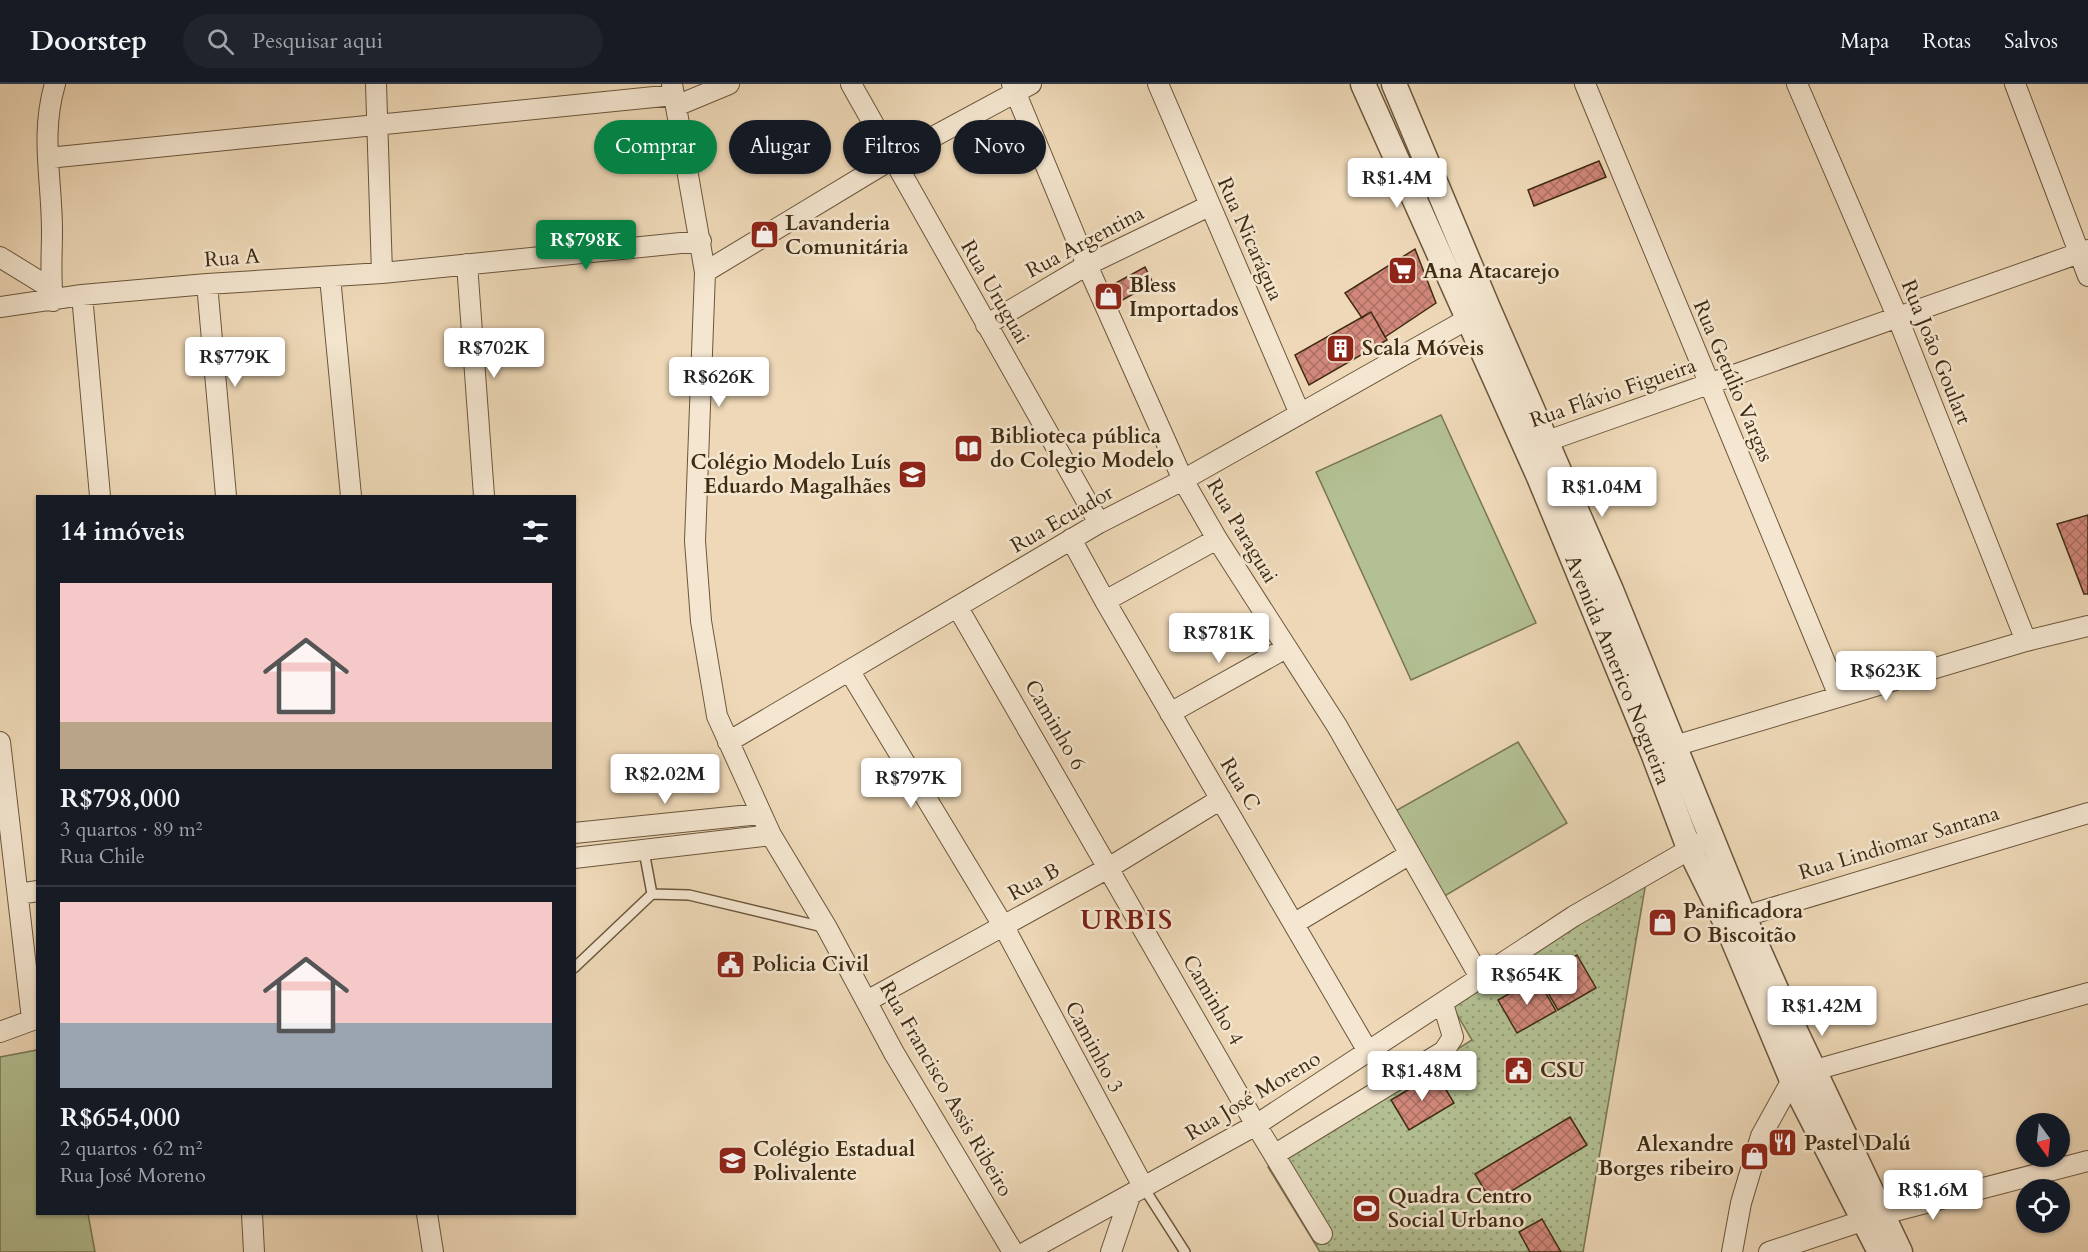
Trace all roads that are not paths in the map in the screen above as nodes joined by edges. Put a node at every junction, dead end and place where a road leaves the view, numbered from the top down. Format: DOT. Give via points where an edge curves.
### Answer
graph roads {
  1 [pos="55,84"];
  2 [pos="376,84"];
  3 [pos="729,84"];
  4 [pos="850,84"];
  5 [pos="1158,84"];
  6 [pos="1363,84"];
  7 [pos="1394,84"];
  8 [pos="1585,84"];
  9 [pos="1797,84"];
  10 [pos="2015,84"];
  11 [pos="1019,87"];
  12 [pos="674,95"];
  13 [pos="870,120"];
  14 [pos="378,124"];
  15 [pos="941,131"];
  16 [pos="48,158"];
  17 [pos="867,174"];
  18 [pos="900,174"];
  19 [pos="1209,206"];
  20 [pos="700,241"];
  21 [pos="2083,251"];
  22 [pos="0,257"];
  23 [pos="467,264"];
  24 [pos="1087,265"];
  25 [pos="705,272"];
  26 [pos="382,273"];
  27 [pos="2088,276"];
  28 [pos="330,277"];
  29 [pos="207,284"];
  30 [pos="53,295"];
  31 [pos="82,295"];
  32 [pos="0,308"];
  33 [pos="1478,313"];
  34 [pos="1897,316"];
  35 [pos="986,325"];
  36 [pos="1708,386"];
  37 [pos="1300,414"];
  38 [pos="1536,445"];
  39 [pos="1183,480"];
  40 [pos="100,495"];
  41 [pos="226,495"];
  42 [pos="351,495"];
  43 [pos="484,495"];
  44 [pos="1099,523"];
  45 [pos="1071,539"];
  46 [pos="1217,539"];
  47 [pos="1105,601"];
  48 [pos="958,608"];
  49 [pos="2088,626"];
  50 [pos="2026,641"];
  51 [pos="1286,648"];
  52 [pos="850,672"];
  53 [pos="1839,696"];
  54 [pos="1170,713"];
  55 [pos="0,742"];
  56 [pos="728,742"];
  57 [pos="1676,745"];
  58 [pos="1653,753"];
  59 [pos="1221,799"];
  60 [pos="2088,813"];
  61 [pos="760,814"];
  62 [pos="576,833"];
  63 [pos="771,835"];
  64 [pos="1711,837"];
  65 [pos="1689,848"];
  66 [pos="644,851"];
  67 [pos="1410,855"];
  68 [pos="576,858"];
  69 [pos="1110,867"];
  70 [pos="36,891"];
  71 [pos="18,894"];
  72 [pos="652,894"];
  73 [pos="1734,919"];
  74 [pos="1295,923"];
  75 [pos="1004,927"];
  76 [pos="827,928"];
  77 [pos="576,966"];
  78 [pos="1481,979"];
  79 [pos="2088,993"];
  80 [pos="867,1001"];
  81 [pos="1443,1004"];
  82 [pos="35,1019"];
  83 [pos="0,1032"];
  84 [pos="1369,1053"];
  85 [pos="1815,1070"];
  86 [pos="1792,1080"];
  87 [pos="1256,1125"];
  88 [pos="1274,1155"];
  89 [pos="2088,1161"];
  90 [pos="1137,1192"];
  91 [pos="252,1215"];
  92 [pos="427,1215"];
  93 [pos="1875,1218"];
  94 [pos="1322,1234"];
  95 [pos="255,1252"];
  96 [pos="433,1252"];
  97 [pos="1013,1252"];
  98 [pos="1026,1252"];
  99 [pos="1111,1252"];
  100 [pos="1185,1252"];
  101 [pos="1732,1252"];
  102 [pos="1769,1252"];
  103 [pos="1880,1252"];
  104 [pos="1900,1252"];
  1 -- 16 [label="street" via="47,113"];
  2 -- 14 [label="street"];
  3 -- 12 [label="street"];
  4 -- 13 [label="street, Rua Uruguai"];
  5 -- 19 [label="street, Rua Nicarágua"];
  6 -- 33 [label="street, Avenida Americo Nogueira"];
  7 -- 33 [label="street, Avenida Americo Nogueira"];
  8 -- 36 [label="street, Rua Getúlio Vargas"];
  9 -- 34 [label="street, Rua João Goulart"];
  10 -- 21 [label="street"];
  11 -- 15 [label="street"];
  11 -- 24 [label="street, Rua Paraguai"];
  12 -- 14 [label="street"];
  12 -- 20 [label="street, Rua Francisco Assis Ribeiro"];
  14 -- 16 [label="street"];
  14 -- 26 [label="street"];
  16 -- 30 [label="street"];
  17 -- 25 [label="street"];
  18 -- 35 [label="street, Rua Uruguai"];
  19 -- 24 [label="street, Rua Argentina"];
  19 -- 37 [label="street, Rua Nicarágua"];
  20 -- 23 [label="street, Rua A"];
  20 -- 25 [label="street, Rua Francisco Assis Ribeiro"];
  21 -- 27 [label="street"];
  21 -- 34 [label="street, Rua Flávio Figueira"];
  22 -- 30 [label="street"];
  23 -- 26 [label="street, Rua A"];
  23 -- 43 [label="street"];
  24 -- 35 [label="street, Rua Argentina"];
  24 -- 39 [label="street, Rua Paraguai"];
  25 -- 56 [label="street, Rua Francisco Assis Ribeiro" via="695,541 707,666 717,716"];
  26 -- 28 [label="street, Rua A"];
  28 -- 29 [label="street, Rua A"];
  28 -- 42 [label="street"];
  29 -- 31 [label="street, Rua A"];
  29 -- 41 [label="street"];
  30 -- 31 [label="street, Rua A"];
  30 -- 32 [label="street, Rua A"];
  31 -- 40 [label="street"];
  33 -- 37 [label="street, Rua Ecuador"];
  33 -- 38 [label="street, Avenida Americo Nogueira"];
  34 -- 36 [label="street, Rua Flávio Figueira"];
  34 -- 50 [label="street, Rua João Goulart"];
  35 -- 44 [label="street, Rua Uruguai"];
  36 -- 38 [label="street, Rua Flávio Figueira"];
  36 -- 53 [label="street, Rua Getúlio Vargas"];
  37 -- 39 [label="street, Rua Ecuador"];
  38 -- 57 [label="street, Avenida Americo Nogueira"];
  38 -- 58 [label="street, Avenida Americo Nogueira"];
  39 -- 44 [label="street, Rua Ecuador"];
  39 -- 46 [label="street, Rua Paraguai"];
  44 -- 45 [label="street, Rua Ecuador"];
  45 -- 47 [label="street, Rua C"];
  45 -- 48 [label="street, Rua Ecuador"];
  46 -- 47 [label="street"];
  46 -- 51 [label="street, Rua Paraguai"];
  47 -- 54 [label="street, Rua C"];
  48 -- 52 [label="street, Rua Ecuador"];
  48 -- 69 [label="street, Caminho 6"];
  49 -- 50 [label="street"];
  50 -- 53 [label="street"];
  51 -- 54 [label="street"];
  51 -- 67 [label="street, Rua Paraguai" via="1337,726"];
  52 -- 56 [label="street, Rua Ecuador"];
  52 -- 75 [label="street, Caminho 3"];
  53 -- 57 [label="street"];
  54 -- 59 [label="street, Rua C"];
  55 -- 71 [label="street"];
  56 -- 61 [label="street, Rua Francisco Assis Ribeiro"];
  57 -- 58 [label="street"];
  57 -- 64 [label="street, Avenida Americo Nogueira"];
  58 -- 65 [label="street, Avenida Americo Nogueira"];
  59 -- 69 [label="street, Rua B"];
  59 -- 74 [label="street, Rua C"];
  60 -- 73 [label="street, Rua Lindiomar Santana"];
  61 -- 62 [label="street"];
  61 -- 63 [label="street, Rua Francisco Assis Ribeiro"];
  63 -- 66 [label="street"];
  63 -- 76 [label="street, Rua Francisco Assis Ribeiro"];
  64 -- 65 [label="street, Rua José Moreno"];
  64 -- 73 [label="street, Avenida Americo Nogueira"];
  65 -- 73 [label="street, Avenida Americo Nogueira"];
  65 -- 78 [label="street, Rua José Moreno" via="1574,916"];
  66 -- 68 [label="street"];
  66 -- 72 [label="lane"];
  67 -- 74 [label="street"];
  67 -- 78 [label="street, Rua Paraguai"];
  69 -- 75 [label="street, Rua B"];
  69 -- 87 [label="street, Caminho 4"];
  70 -- 71 [label="street"];
  71 -- 82 [label="street"];
  72 -- 76 [label="lane" via="689,895"];
  72 -- 77 [label="lane"];
  73 -- 85 [label="street, Avenida Americo Nogueira"];
  73 -- 86 [label="street, Avenida Americo Nogueira"];
  74 -- 84 [label="street, Rua C"];
  75 -- 80 [label="street, Rua B"];
  75 -- 90 [label="street, Caminho 3"];
  76 -- 80 [label="street, Rua Francisco Assis Ribeiro"];
  78 -- 81 [label="street, Rua José Moreno"];
  79 -- 85 [label="street"];
  80 -- 97 [label="street, Rua Francisco Assis Ribeiro"];
  81 -- 84 [label="street, Rua José Moreno"];
  81 -- 88 [label="street" via="1453,1037 1444,1051"];
  82 -- 83 [label="street"];
  84 -- 87 [label="street, Rua José Moreno"];
  85 -- 86 [label="street"];
  85 -- 93 [label="street, Avenida Americo Nogueira"];
  86 -- 93 [label="street, Avenida Americo Nogueira"];
  86 -- 101 [label="street" via="1761,1136 1741,1203"];
  87 -- 88 [label="street, Caminho 4"];
  87 -- 90 [label="street, Rua José Moreno"];
  88 -- 94 [label="street, Caminho 4"];
  89 -- 93 [label="street"];
  90 -- 98 [label="street, Rua José Moreno"];
  90 -- 99 [label="street"];
  90 -- 100 [label="lane"];
  91 -- 95 [label="street"];
  92 -- 96 [label="street"];
  93 -- 102 [label="street"];
  93 -- 103 [label="street, Avenida Americo Nogueira"];
  93 -- 104 [label="street, Avenida Americo Nogueira"];
}
